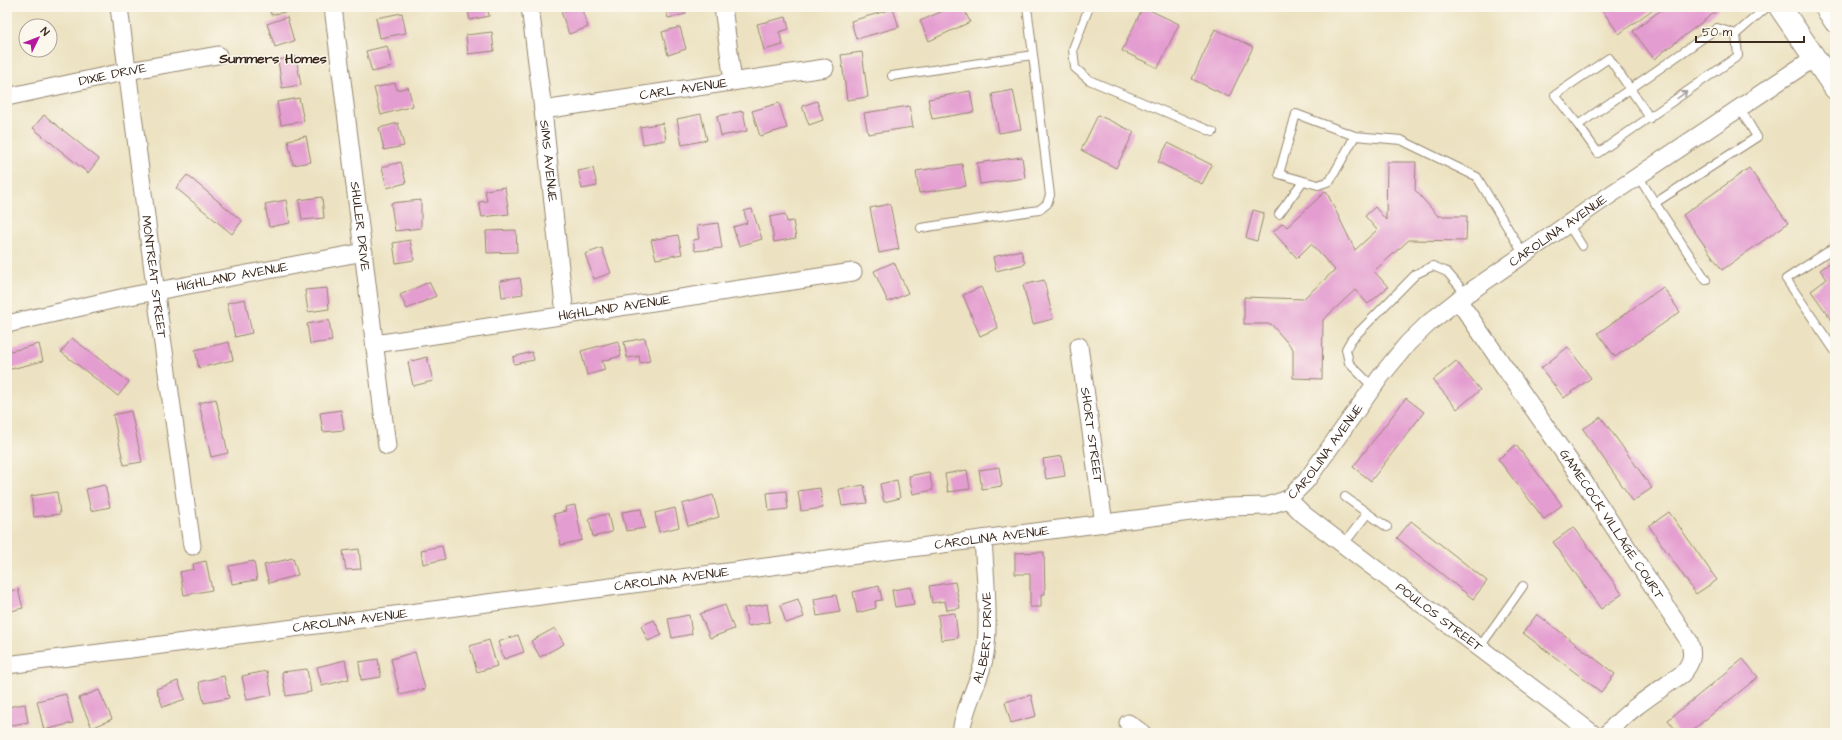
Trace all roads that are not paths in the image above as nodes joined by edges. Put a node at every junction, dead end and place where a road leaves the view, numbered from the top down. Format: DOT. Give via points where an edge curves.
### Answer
graph roads {
  1 [pos="119,7"];
  2 [pos="333,7"];
  3 [pos="530,7"];
  4 [pos="723,7"];
  5 [pos="1027,7"];
  6 [pos="1089,7"];
  7 [pos="1767,7"];
  8 [pos="1780,7"];
  9 [pos="1826,7"];
  10 [pos="1835,21"];
  11 [pos="1736,34"];
  12 [pos="1033,55"];
  13 [pos="218,56"];
  14 [pos="1814,58"];
  15 [pos="825,68"];
  16 [pos="128,71"];
  17 [pos="892,76"];
  18 [pos="733,82"];
  19 [pos="1835,88"];
  20 [pos="1630,89"];
  21 [pos="7,96"];
  22 [pos="1739,107"];
  23 [pos="543,110"];
  24 [pos="1650,118"];
  25 [pos="1578,125"];
  26 [pos="1213,132"];
  27 [pos="1355,136"];
  28 [pos="1638,176"];
  29 [pos="1303,181"];
  30 [pos="1655,203"];
  31 [pos="1279,214"];
  32 [pos="1568,224"];
  33 [pos="921,228"];
  34 [pos="1582,246"];
  35 [pos="1835,247"];
  36 [pos="364,252"];
  37 [pos="1524,255"];
  38 [pos="853,272"];
  39 [pos="1706,280"];
  40 [pos="156,292"];
  41 [pos="1462,297"];
  42 [pos="565,315"];
  43 [pos="7,324"];
  44 [pos="375,344"];
  45 [pos="1079,346"];
  46 [pos="1835,351"];
  47 [pos="1373,386"];
  48 [pos="387,446"];
  49 [pos="1345,497"];
  50 [pos="1288,499"];
  51 [pos="1367,514"];
  52 [pos="1104,524"];
  53 [pos="1387,527"];
  54 [pos="983,539"];
  55 [pos="1343,545"];
  56 [pos="192,546"];
  57 [pos="1523,586"];
  58 [pos="1479,648"];
  59 [pos="7,665"];
  60 [pos="961,733"];
  61 [pos="1592,733"];
  62 [pos="1608,733"];
  1 -- 16 [label="street, MONTREAT STREET"];
  2 -- 36 [label="street, SHULER DRIVE"];
  3 -- 23 [label="street, SIMS AVENUE"];
  4 -- 18 [label="street"];
  5 -- 12 [label="lane"];
  6 -- 26 [label="lane" via="1073,49 1075,68 1089,80"];
  7 -- 11 [label="lane"];
  8 -- 14 [label="main road"];
  9 -- 10 [label="main road"];
  11 -- 20 [label="lane" via="1717,28"];
  24 -- 11 [label="lane, one-way" via="1738,56"];
  12 -- 17 [label="lane"];
  12 -- 33 [label="lane" via="1050,195 1046,204 1040,210"];
  13 -- 16 [label="street, DIXIE DRIVE"];
  14 -- 19 [label="main road"];
  14 -- 22 [label="street, CAROLINA AVENUE"];
  15 -- 18 [label="street, CARL AVENUE"];
  16 -- 21 [label="street, DIXIE DRIVE"];
  16 -- 40 [label="street, MONTREAT STREET"];
  18 -- 23 [label="street, CARL AVENUE"];
  20 -- 24 [label="lane"];
  20 -- 25 [label="lane"];
  20 -- 25 [label="lane" via="1609,58 1597,66 1556,95"];
  22 -- 28 [label="street, CAROLINA AVENUE"];
  22 -- 30 [label="lane" via="1757,137"];
  23 -- 42 [label="street, SIMS AVENUE"];
  24 -- 25 [label="lane" via="1598,153"];
  27 -- 29 [label="lane" via="1330,181 1318,185"];
  27 -- 29 [label="lane" via="1296,114 1279,174"];
  27 -- 37 [label="lane" via="1401,140 1477,177"];
  28 -- 30 [label="lane"];
  28 -- 32 [label="street, CAROLINA AVENUE"];
  29 -- 31 [label="lane"];
  30 -- 39 [label="lane"];
  32 -- 34 [label="lane"];
  32 -- 37 [label="street, CAROLINA AVENUE"];
  35 -- 46 [label="lane" via="1786,279"];
  36 -- 40 [label="street, HIGHLAND AVENUE"];
  36 -- 44 [label="street, SHULER DRIVE"];
  37 -- 41 [label="street, CAROLINA AVENUE"];
  38 -- 42 [label="street, HIGHLAND AVENUE"];
  40 -- 43 [label="street, HIGHLAND AVENUE"];
  40 -- 56 [label="street, MONTREAT STREET"];
  41 -- 47 [label="street, CAROLINA AVENUE" via="1408,343"];
  41 -- 47 [label="lane" via="1447,272 1434,266 1416,274 1351,340 1346,349 1349,364"];
  41 -- 62 [label="street, GAMECOCK VILLAGE COURT" via="1689,641 1692,655 1688,668 1634,708"];
  42 -- 44 [label="street, HIGHLAND AVENUE"];
  44 -- 48 [label="street, SHULER DRIVE"];
  45 -- 52 [label="street, SHORT STREET"];
  47 -- 50 [label="street, CAROLINA AVENUE" via="1306,482"];
  49 -- 51 [label="lane"];
  50 -- 52 [label="street, CAROLINA AVENUE" via="1268,506 1228,507"];
  50 -- 55 [label="street, POULOS STREET"];
  51 -- 53 [label="lane"];
  51 -- 55 [label="lane"];
  52 -- 54 [label="street, CAROLINA AVENUE"];
  54 -- 59 [label="street, CAROLINA AVENUE"];
  54 -- 60 [label="street, ALBERT DRIVE" via="985,653 962,719"];
  55 -- 58 [label="street, POULOS STREET"];
  57 -- 58 [label="lane"];
  58 -- 61 [label="street, POULOS STREET"];
}
